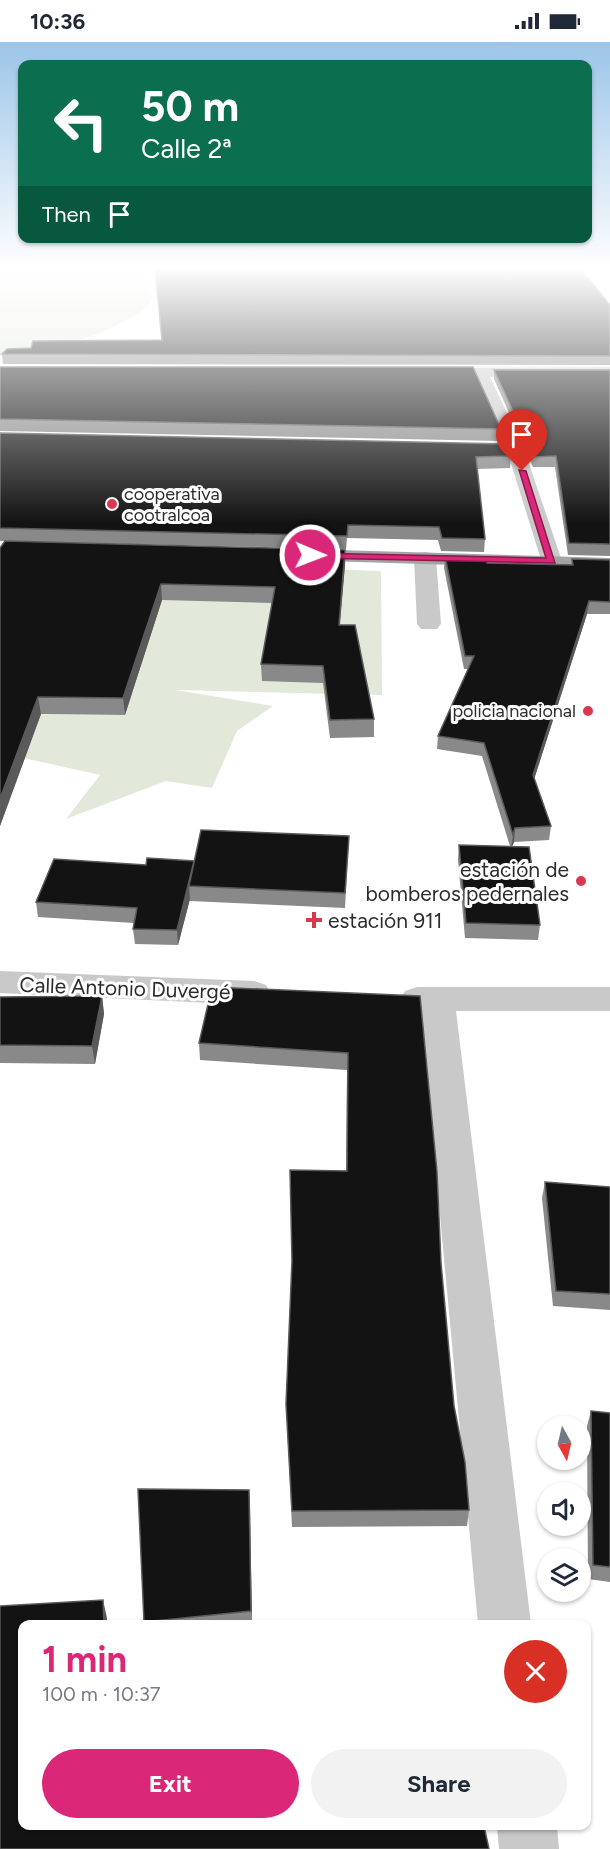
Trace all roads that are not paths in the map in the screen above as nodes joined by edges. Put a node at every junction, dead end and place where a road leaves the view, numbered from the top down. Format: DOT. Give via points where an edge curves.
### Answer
graph roads {
  1 [pos="610,372"];
  2 [pos="410,373"];
  3 [pos="480,373"];
  4 [pos="443,448"];
  5 [pos="515,449"];
  6 [pos="283,555"];
  7 [pos="425,558"];
  8 [pos="551,561"];
  9 [pos="610,564"];
  10 [pos="429,624"];
  11 [pos="0,982"];
  12 [pos="284,994"];
  13 [pos="390,998"];
  14 [pos="610,999"];
  15 [pos="437,1000"];
  16 [pos="505,1620"];
  17 [pos="527,1830"];
  18 [pos="529,1849"];
  1 -- 3 [label="street"];
  2 -- 3 [label="street"];
  3 -- 5 [label="street"];
  4 -- 5 [label="street"];
  5 -- 8 [label="street"];
  6 -- 7 [label="main road"];
  7 -- 8 [label="main road"];
  7 -- 10 [label="street"];
  8 -- 9 [label="main road"];
  11 -- 12 [label="street, Calle Antonio Duvergé"];
  13 -- 15 [label="street"];
  14 -- 15 [label="street"];
  15 -- 16 [label="street"];
  17 -- 18 [label="street"];
}
